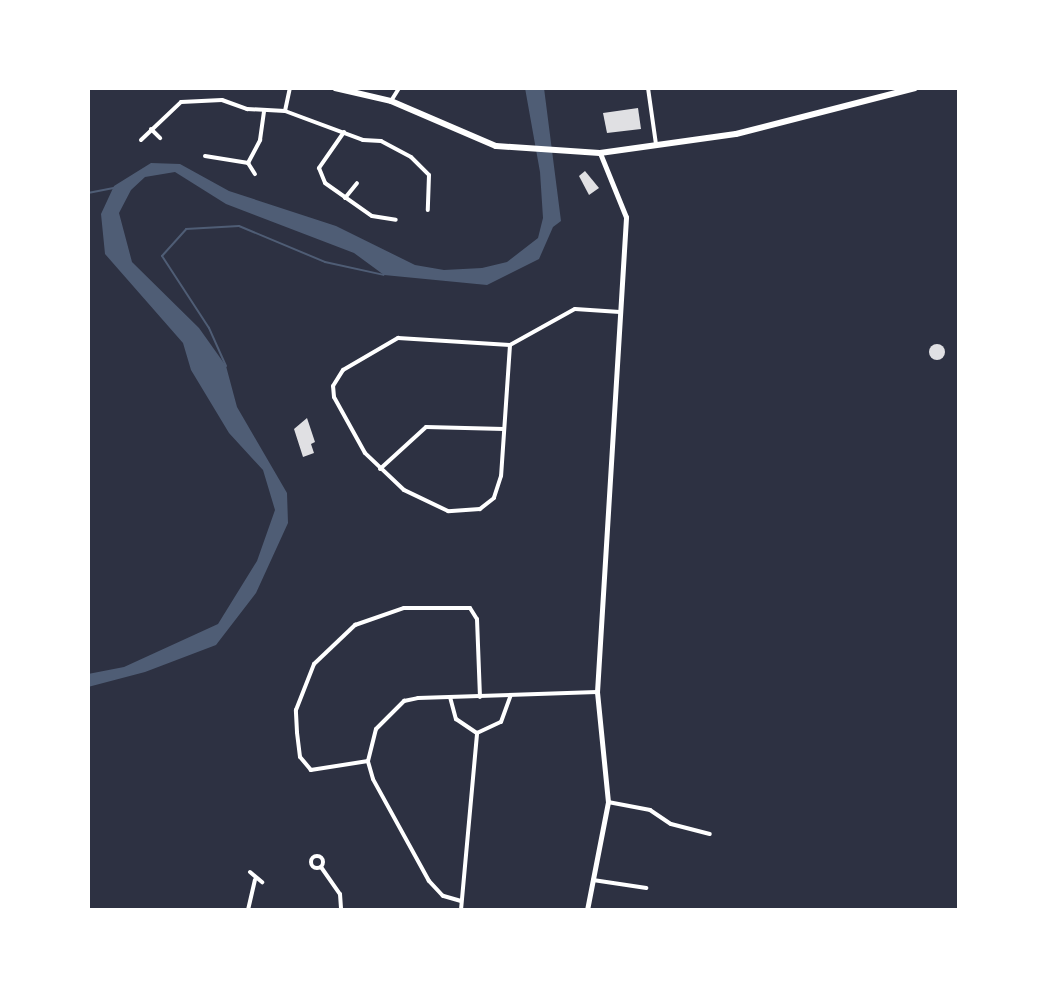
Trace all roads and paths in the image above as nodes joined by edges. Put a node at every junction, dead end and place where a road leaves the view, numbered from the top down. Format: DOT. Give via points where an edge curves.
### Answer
graph roads {
  1 [pos="290,88"];
  2 [pos="335,88"];
  3 [pos="399,88"];
  4 [pos="648,88"];
  5 [pos="915,88"];
  6 [pos="897,90"];
  7 [pos="391,101"];
  8 [pos="264,110"];
  9 [pos="285,111"];
  10 [pos="151,129"];
  11 [pos="344,132"];
  12 [pos="160,138"];
  13 [pos="141,140"];
  14 [pos="656,144"];
  15 [pos="600,153"];
  16 [pos="205,156"];
  17 [pos="248,163"];
  18 [pos="255,174"];
  19 [pos="357,183"];
  20 [pos="345,198"];
  21 [pos="428,210"];
  22 [pos="396,220"];
  23 [pos="620,312"];
  24 [pos="510,345"];
  25 [pos="504,429"];
  26 [pos="380,469"];
  27 [pos="597,692"];
  28 [pos="450,697"];
  29 [pos="480,697"];
  30 [pos="510,697"];
  31 [pos="477,733"];
  32 [pos="368,761"];
  33 [pos="608,802"];
  34 [pos="710,834"];
  35 [pos="321,867"];
  36 [pos="250,872"];
  37 [pos="255,880"];
  38 [pos="593,880"];
  39 [pos="262,882"];
  40 [pos="646,888"];
  41 [pos="461,901"];
  42 [pos="248,910"];
  43 [pos="341,910"];
  44 [pos="461,910"];
  45 [pos="587,910"];
  1 -- 9 [label="street"];
  2 -- 7 [label="main road"];
  3 -- 7 [label="street"];
  4 -- 14 [label="street"];
  5 -- 6 [label="main road"];
  6 -- 14 [label="main road" via="762,128"];
  7 -- 15 [label="main road" via="480,140 517,150"];
  8 -- 9 [label="street"];
  8 -- 10 [label="street" via="222,100 181,102"];
  8 -- 17 [label="street" via="260,140"];
  9 -- 11 [label="street"];
  10 -- 12 [label="street"];
  10 -- 13 [label="street"];
  11 -- 20 [label="street" via="319,168 325,183"];
  11 -- 21 [label="street" via="395,146 423,166 432,184"];
  14 -- 15 [label="main road"];
  15 -- 23 [label="street" via="626,212"];
  16 -- 17 [label="street"];
  17 -- 18 [label="street"];
  19 -- 20 [label="street"];
  20 -- 22 [label="street" via="372,216"];
  23 -- 24 [label="street" via="567,312"];
  23 -- 27 [label="street"];
  24 -- 25 [label="street"];
  24 -- 26 [label="street" via="398,338 343,370 333,386 334,397"];
  25 -- 26 [label="street" via="426,427"];
  25 -- 26 [label="street" via="499,489 480,509 448,511 422,501"];
  27 -- 30 [label="street"];
  27 -- 33 [label="street"];
  28 -- 29 [label="street"];
  28 -- 31 [label="street" via="456,719"];
  28 -- 32 [label="street" via="404,701 376,729"];
  29 -- 30 [label="street"];
  29 -- 32 [label="street" via="477,619 470,608 404,608 355,625 314,664 296,710 297,732 300,757 311,770"];
  30 -- 31 [label="street" via="501,722"];
  31 -- 41 [label="street"];
  32 -- 41 [label="street" via="413,859 443,896"];
  33 -- 34 [label="street" via="650,810 671,824"];
  33 -- 38 [label="street"];
  35 -- 43 [label="street" via="340,894"];
  36 -- 37 [label="street"];
  37 -- 39 [label="street"];
  37 -- 42 [label="street"];
  38 -- 40 [label="street"];
  38 -- 45 [label="street"];
  41 -- 44 [label="street"];
}
